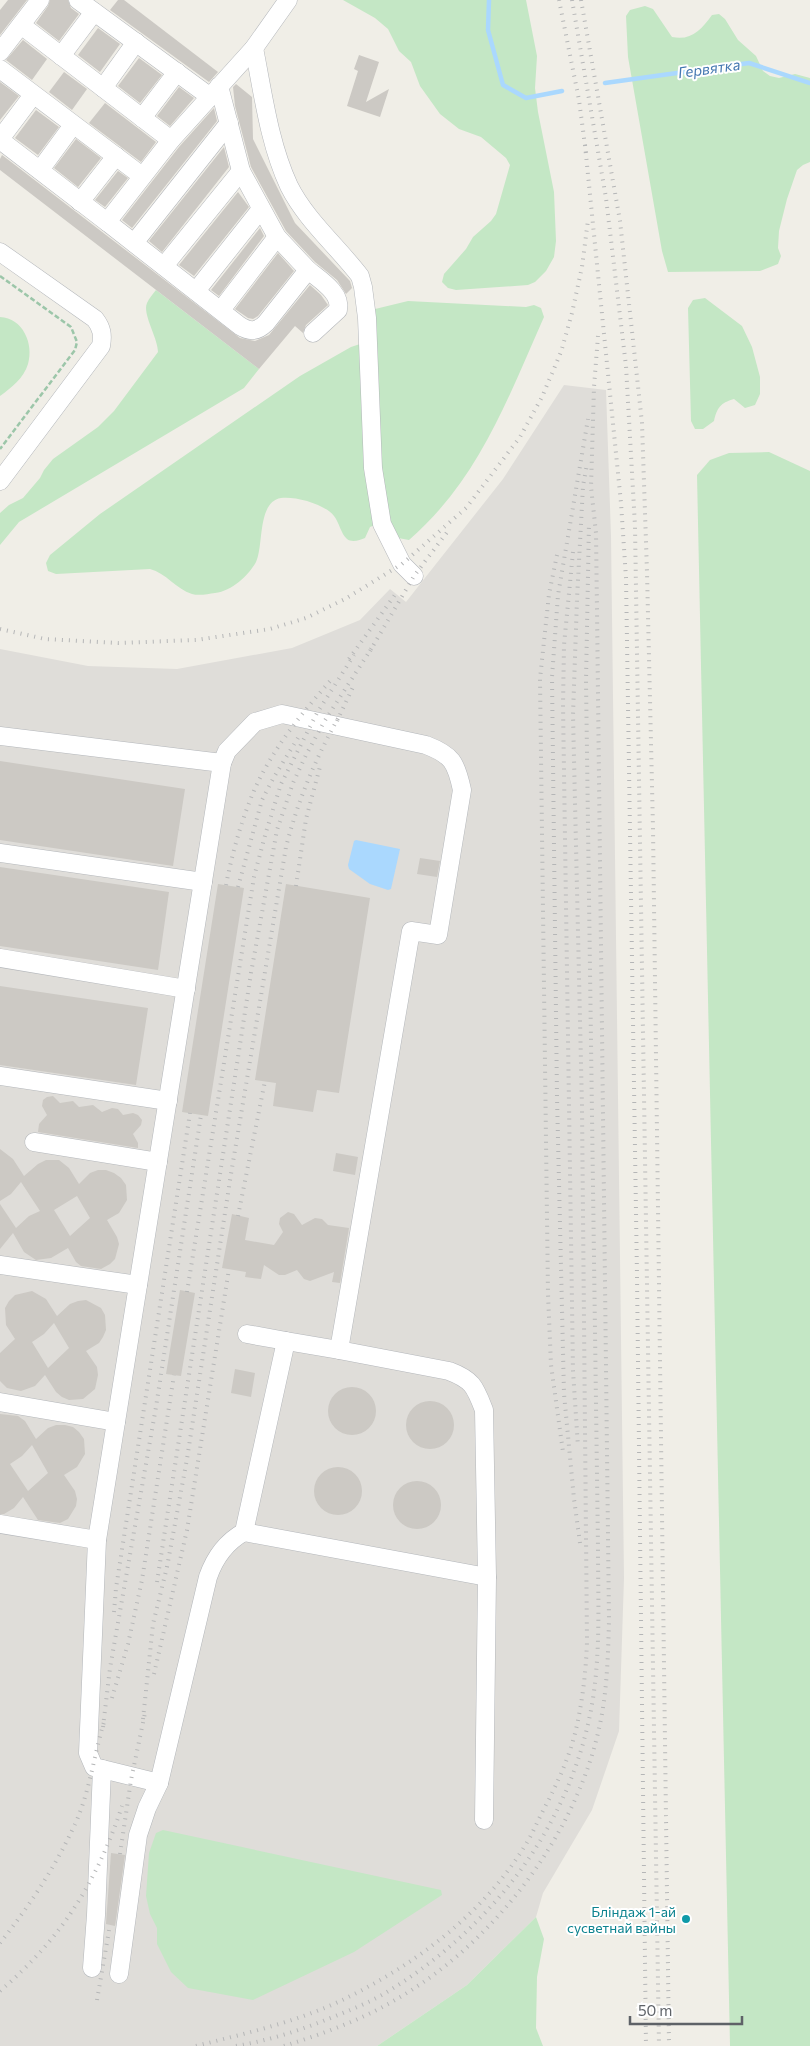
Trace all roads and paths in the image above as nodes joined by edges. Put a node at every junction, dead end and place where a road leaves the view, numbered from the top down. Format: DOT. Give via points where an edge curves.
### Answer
graph roads {
  1 [pos="40,0"];
  2 [pos="78,0"];
  3 [pos="288,0"];
  4 [pos="94,12"];
  5 [pos="21,25"];
  6 [pos="136,42"];
  7 [pos="254,48"];
  8 [pos="0,52"];
  9 [pos="61,56"];
  10 [pos="0,69"];
  11 [pos="178,72"];
  12 [pos="103,88"];
  13 [pos="214,91"];
  14 [pos="33,95"];
  15 [pos="142,118"];
  16 [pos="229,123"];
  17 [pos="73,125"];
  18 [pos="0,139"];
  19 [pos="171,140"];
  20 [pos="116,156"];
  21 [pos="40,170"];
  22 [pos="241,171"];
  23 [pos="142,176"];
  24 [pos="80,202"];
  25 [pos="261,209"];
  26 [pos="107,222"];
  27 [pos="277,237"];
  28 [pos="134,243"];
  29 [pos="0,252"];
  30 [pos="164,266"];
  31 [pos="308,270"];
  32 [pos="0,276"];
  33 [pos="196,291"];
  34 [pos="221,310"];
  35 [pos="314,333"];
  36 [pos="0,449"];
  37 [pos="0,481"];
  38 [pos="414,576"];
  39 [pos="0,736"];
  40 [pos="222,763"];
  41 [pos="0,853"];
  42 [pos="203,882"];
  43 [pos="0,958"];
  44 [pos="186,989"];
  45 [pos="0,1076"];
  46 [pos="168,1101"];
  47 [pos="34,1142"];
  48 [pos="158,1162"];
  49 [pos="0,1265"];
  50 [pos="138,1285"];
  51 [pos="247,1334"];
  52 [pos="286,1341"];
  53 [pos="339,1350"];
  54 [pos="0,1402"];
  55 [pos="116,1422"];
  56 [pos="0,1524"];
  57 [pos="244,1532"];
  58 [pos="97,1540"];
  59 [pos="487,1577"];
  60 [pos="102,1769"];
  61 [pos="160,1783"];
  62 [pos="484,1820"];
  63 [pos="92,1968"];
  64 [pos="119,1974"];
  1 -- 5 [label="street"];
  2 -- 4 [label="street"];
  3 -- 7 [label="street"];
  4 -- 6 [label="street"];
  4 -- 9 [label="street"];
  5 -- 8 [label="street"];
  5 -- 9 [label="street"];
  6 -- 11 [label="street"];
  6 -- 12 [label="street"];
  7 -- 13 [label="street"];
  7 -- 38 [label="street" via="269,120 289,186 305,211 360,276 364,287 373,468 382,524 402,564"];
  9 -- 12 [label="street"];
  10 -- 14 [label="street"];
  11 -- 13 [label="street"];
  11 -- 15 [label="street"];
  12 -- 15 [label="street"];
  13 -- 16 [label="street"];
  13 -- 19 [label="street"];
  14 -- 17 [label="street"];
  14 -- 18 [label="street"];
  15 -- 19 [label="street"];
  16 -- 22 [label="street"];
  16 -- 28 [label="street"];
  17 -- 20 [label="street"];
  17 -- 21 [label="street"];
  18 -- 21 [label="street"];
  19 -- 23 [label="street"];
  20 -- 23 [label="street"];
  20 -- 24 [label="street"];
  21 -- 24 [label="street"];
  22 -- 25 [label="street"];
  22 -- 30 [label="street"];
  23 -- 26 [label="street"];
  24 -- 26 [label="street"];
  25 -- 27 [label="street"];
  25 -- 33 [label="street"];
  26 -- 28 [label="street"];
  27 -- 31 [label="street"];
  27 -- 34 [label="street"];
  28 -- 30 [label="street"];
  29 -- 37 [label="street" via="95,319 102,338 101,346"];
  30 -- 33 [label="street"];
  31 -- 34 [label="street" via="260,329 246,330"];
  31 -- 35 [label="street" via="332,291 339,302 338,310"];
  32 -- 36 [label="path" via="71,327 77,342 75,350"];
  33 -- 34 [label="street"];
  39 -- 40 [label="street"];
  40 -- 42 [label="street"];
  40 -- 53 [label="street" via="227,751 255,722 282,714 426,745 444,752 458,774 462,790 438,935 411,931"];
  41 -- 42 [label="street"];
  42 -- 44 [label="street"];
  43 -- 44 [label="street"];
  44 -- 46 [label="street"];
  45 -- 46 [label="street"];
  46 -- 48 [label="street"];
  47 -- 48 [label="street"];
  48 -- 50 [label="street"];
  49 -- 50 [label="street"];
  50 -- 55 [label="street"];
  51 -- 52 [label="street"];
  52 -- 53 [label="street"];
  52 -- 57 [label="street"];
  53 -- 59 [label="street" via="449,1371 464,1376 476,1389 484,1410"];
  54 -- 55 [label="street"];
  55 -- 58 [label="street"];
  56 -- 58 [label="street"];
  57 -- 59 [label="street"];
  57 -- 61 [label="street" via="223,1548 208,1577"];
  58 -- 60 [label="street" via="88,1753 94,1767"];
  59 -- 62 [label="street"];
  60 -- 61 [label="street"];
  60 -- 63 [label="street"];
  61 -- 64 [label="street" via="138,1835"];
}
